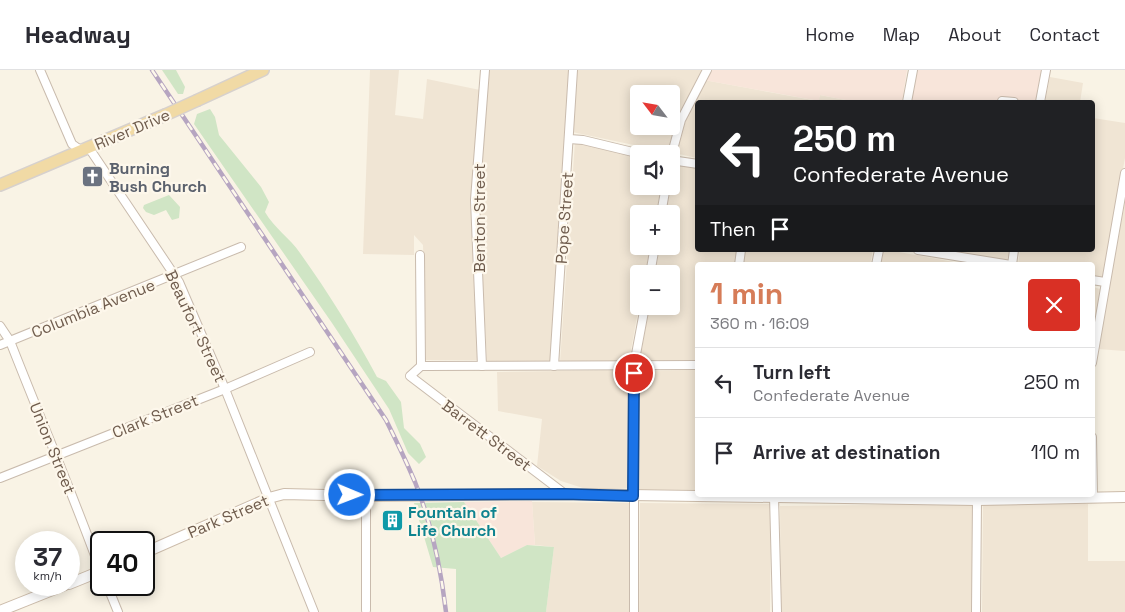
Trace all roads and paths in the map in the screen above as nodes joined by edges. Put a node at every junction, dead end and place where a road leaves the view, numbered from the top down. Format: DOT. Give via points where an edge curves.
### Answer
graph roads {
  1 [pos="40,70"];
  2 [pos="263,70"];
  3 [pos="485,70"];
  4 [pos="573,70"];
  5 [pos="707,70"];
  6 [pos="913,70"];
  7 [pos="1046,70"];
  8 [pos="907,100"];
  9 [pos="1040,100"];
  10 [pos="569,139"];
  11 [pos="674,145"];
  12 [pos="89,148"];
  13 [pos="630,151"];
  14 [pos="680,160"];
  15 [pos="695,163"];
  16 [pos="1125,173"];
  17 [pos="0,185"];
  18 [pos="241,247"];
  19 [pos="930,252"];
  20 [pos="420,255"];
  21 [pos="992,262"];
  22 [pos="175,274"];
  23 [pos="1095,280"];
  24 [pos="1105,282"];
  25 [pos="643,315"];
  26 [pos="0,326"];
  27 [pos="10,341"];
  28 [pos="0,345"];
  29 [pos="1095,345"];
  30 [pos="310,352"];
  31 [pos="695,365"];
  32 [pos="421,366"];
  33 [pos="482,366"];
  34 [pos="554,366"];
  35 [pos="634,366"];
  36 [pos="225,389"];
  37 [pos="55,456"];
  38 [pos="0,478"];
  39 [pos="565,494"];
  40 [pos="366,496"];
  41 [pos="633,496"];
  42 [pos="695,496"];
  43 [pos="774,497"];
  44 [pos="855,497"];
  45 [pos="1093,497"];
  46 [pos="1125,497"];
  47 [pos="269,498"];
  48 [pos="977,500"];
  49 [pos="90,542"];
  50 [pos="155,547"];
  51 [pos="38,596"];
  52 [pos="111,596"];
  53 [pos="366,610"];
  54 [pos="0,611"];
  55 [pos="118,612"];
  56 [pos="314,612"];
  57 [pos="634,612"];
  58 [pos="777,612"];
  59 [pos="976,612"];
  1 -- 12 [label="street" via="72,144 79,150"];
  2 -- 12 [label="main road, River Drive, bridge"];
  3 -- 33 [label="street, Benton Street" via="476,200"];
  4 -- 10 [label="street, Pope Street"];
  5 -- 11 [label="street" via="681,120"];
  6 -- 8 [label="street"];
  7 -- 9 [label="street"];
  10 -- 13 [label="street"];
  10 -- 34 [label="street, Pope Street"];
  12 -- 17 [label="main road, River Drive"];
  12 -- 22 [label="street, Beaufort Street"];
  14 -- 15 [label="street"];
  16 -- 24 [label="street"];
  18 -- 22 [label="street, Columbia Avenue"];
  19 -- 21 [label="street"];
  20 -- 32 [label="street"];
  22 -- 27 [label="street, Columbia Avenue"];
  22 -- 36 [label="street, Beaufort Street"];
  23 -- 24 [label="street"];
  24 -- 29 [label="street"];
  25 -- 35 [label="street"];
  26 -- 27 [label="street, Union Street"];
  27 -- 28 [label="street, Columbia Avenue"];
  27 -- 37 [label="street, Union Street"];
  30 -- 36 [label="street, Clark Street"];
  31 -- 35 [label="street"];
  32 -- 33 [label="street"];
  32 -- 39 [label="street, Barrett Street" via="410,376"];
  33 -- 34 [label="street"];
  34 -- 35 [label="street"];
  35 -- 41 [label="street"];
  36 -- 37 [label="street, Clark Street"];
  36 -- 47 [label="street, Beaufort Street"];
  37 -- 38 [label="street, Clark Street"];
  37 -- 49 [label="street, Union Street"];
  39 -- 40 [label="street, Park Street"];
  39 -- 41 [label="street, Park Street"];
  40 -- 47 [label="street, Park Street" via="284,494"];
  40 -- 53 [label="street"];
  41 -- 42 [label="street, Park Street"];
  41 -- 57 [label="street"];
  43 -- 58 [label="street"];
  44 -- 48 [label="street, Park Street"];
  45 -- 46 [label="street, Park Street"];
  45 -- 48 [label="street, Park Street"];
  47 -- 50 [label="street, Park Street"];
  47 -- 56 [label="street, Beaufort Street"];
  48 -- 59 [label="street"];
  51 -- 54 [label="street"];
  52 -- 55 [label="street"];
}
